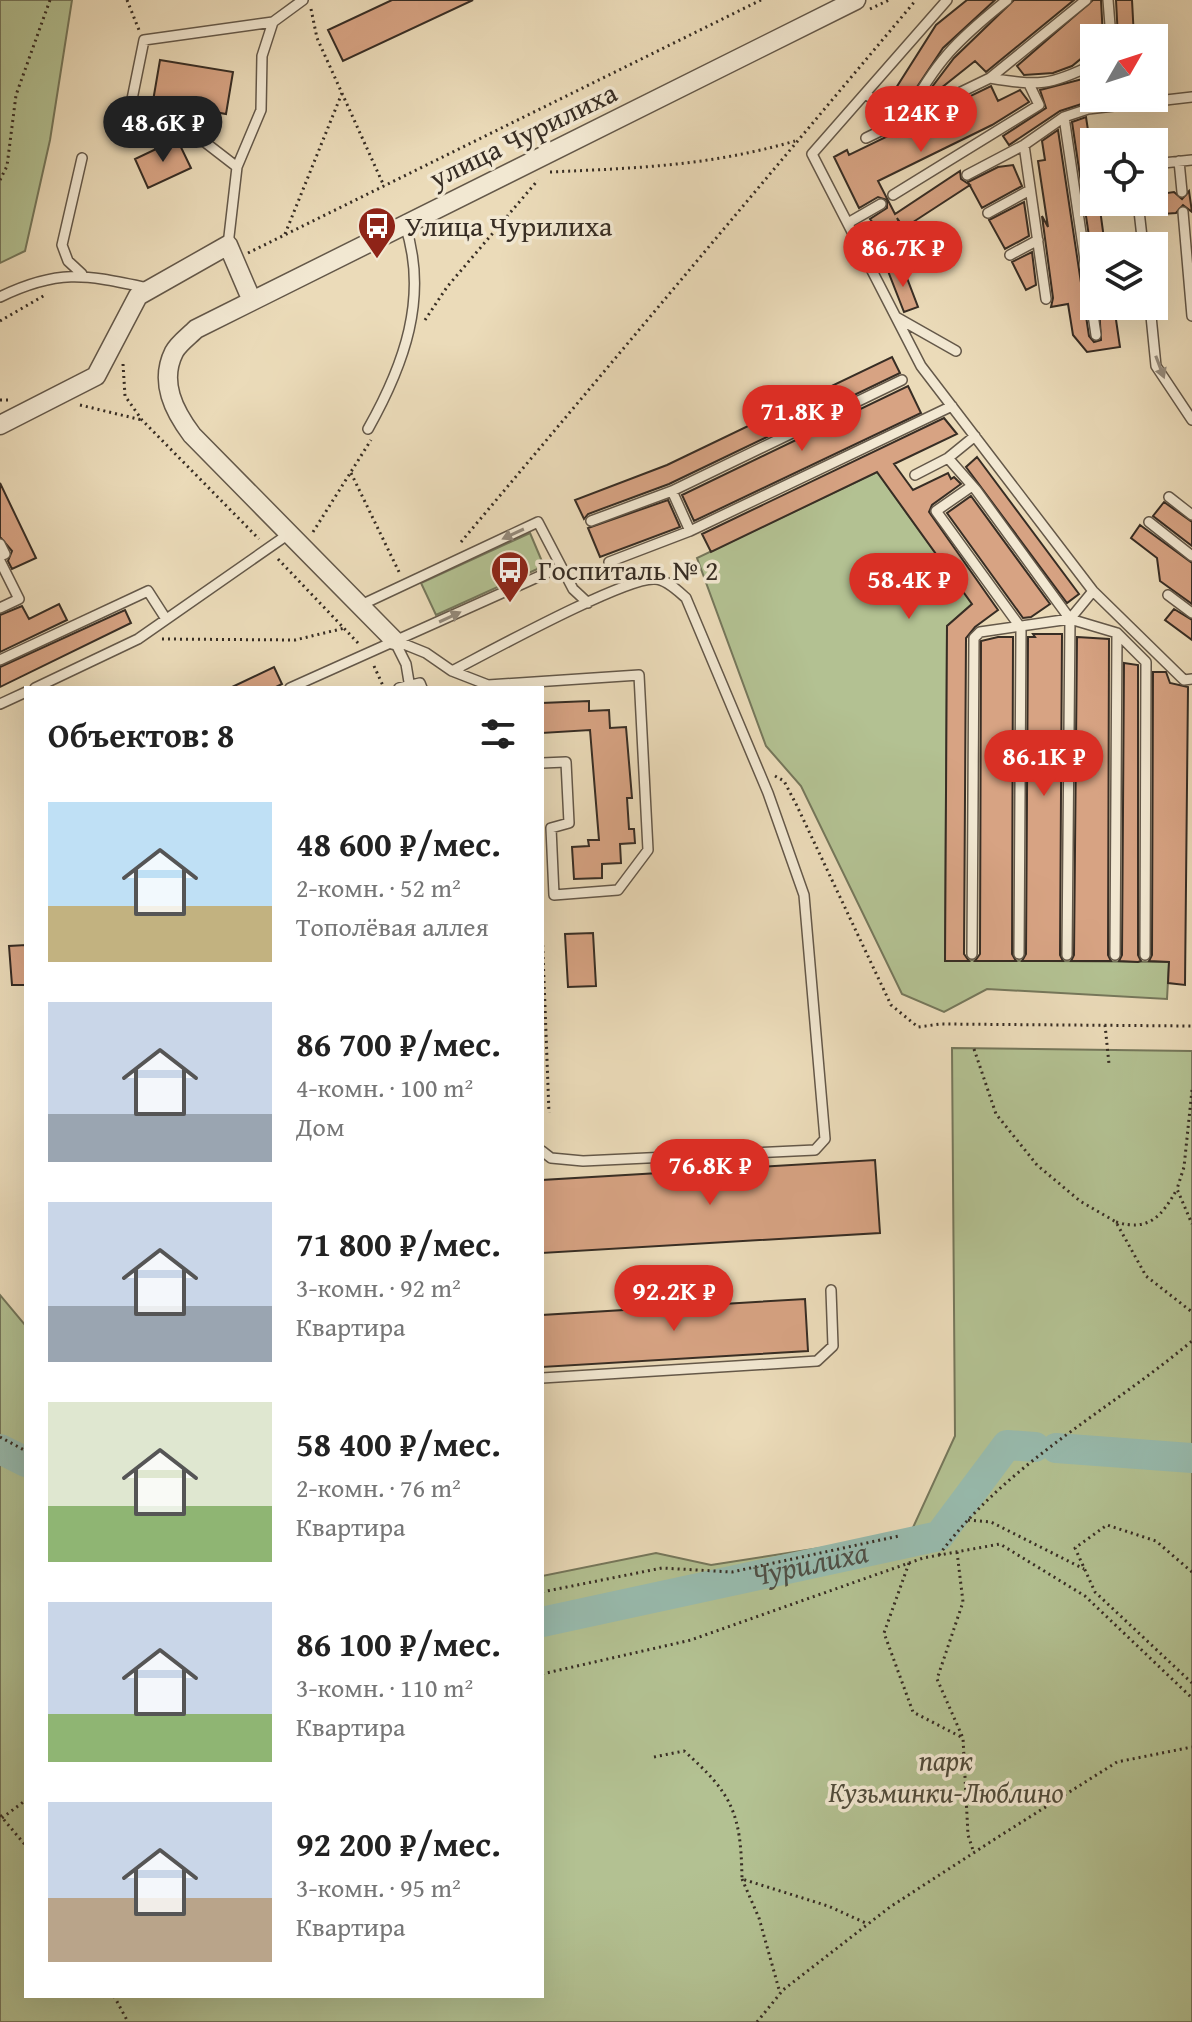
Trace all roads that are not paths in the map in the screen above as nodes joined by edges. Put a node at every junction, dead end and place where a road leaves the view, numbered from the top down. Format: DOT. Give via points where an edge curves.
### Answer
graph roads {
  1 [pos="306,0"];
  2 [pos="947,0"];
  3 [pos="1007,0"];
  4 [pos="1086,0"];
  5 [pos="1108,0"];
  6 [pos="858,7"];
  7 [pos="273,22"];
  8 [pos="1110,24"];
  9 [pos="1080,71"];
  10 [pos="990,78"];
  11 [pos="1029,84"];
  12 [pos="865,94"];
  13 [pos="1192,97"];
  14 [pos="1064,117"];
  15 [pos="905,119"];
  16 [pos="866,138"];
  17 [pos="1024,145"];
  18 [pos="82,158"];
  19 [pos="1192,160"];
  20 [pos="1179,161"];
  21 [pos="1168,162"];
  22 [pos="237,167"];
  23 [pos="967,175"];
  24 [pos="1030,190"];
  25 [pos="1182,192"];
  26 [pos="893,195"];
  27 [pos="881,204"];
  28 [pos="1183,212"];
  29 [pos="988,213"];
  30 [pos="848,223"];
  31 [pos="405,225"];
  32 [pos="1038,240"];
  33 [pos="231,253"];
  34 [pos="1010,255"];
  35 [pos="82,274"];
  36 [pos="148,288"];
  37 [pos="0,297"];
  38 [pos="1046,299"];
  39 [pos="252,301"];
  40 [pos="1192,316"];
  41 [pos="896,317"];
  42 [pos="1151,320"];
  43 [pos="1096,335"];
  44 [pos="956,351"];
  45 [pos="902,380"];
  46 [pos="952,406"];
  47 [pos="1192,420"];
  48 [pos="0,425"];
  49 [pos="370,433"];
  50 [pos="975,436"];
  51 [pos="948,458"];
  52 [pos="915,475"];
  53 [pos="972,486"];
  54 [pos="672,491"];
  55 [pos="1169,497"];
  56 [pos="1192,515"];
  57 [pos="591,521"];
  58 [pos="1149,522"];
  59 [pos="690,531"];
  60 [pos="290,533"];
  61 [pos="0,544"];
  62 [pos="1192,556"];
  63 [pos="0,559"];
  64 [pos="609,562"];
  65 [pos="560,567"];
  66 [pos="1093,591"];
  67 [pos="1168,595"];
  68 [pos="588,603"];
  69 [pos="361,605"];
  70 [pos="0,608"];
  71 [pos="1192,613"];
  72 [pos="166,619"];
  73 [pos="1070,619"];
  74 [pos="1021,628"];
  75 [pos="1117,633"];
  76 [pos="394,640"];
  77 [pos="0,660"];
  78 [pos="452,671"];
  79 [pos="1192,679"];
  80 [pos="39,686"];
  81 [pos="294,686"];
  82 [pos="406,686"];
  83 [pos="488,686"];
  84 [pos="24,693"];
  85 [pos="0,704"];
  86 [pos="544,763"];
  87 [pos="972,954"];
  88 [pos="1019,954"];
  89 [pos="1067,955"];
  90 [pos="1115,955"];
  91 [pos="1145,955"];
  92 [pos="544,1153"];
  93 [pos="831,1290"];
  94 [pos="544,1378"];
  1 -- 7 [label="lane"];
  2 -- 12 [label="lane"];
  3 -- 15 [label="lane" via="954,43"];
  4 -- 10 [label="lane"];
  5 -- 8 [label="lane"];
  6 -- 31 [label="street, улица Чурилиха"];
  7 -- 22 [label="lane" via="262,56 261,110"];
  7 -- 22 [label="lane" via="144,40 130,109 193,133"];
  9 -- 11 [label="lane" via="1060,82"];
  10 -- 11 [label="lane"];
  10 -- 15 [label="lane"];
  11 -- 26 [label="lane" via="1039,105"];
  12 -- 15 [label="lane"];
  12 -- 30 [label="lane" via="812,154"];
  13 -- 14 [label="lane" via="1088,109"];
  14 -- 17 [label="lane"];
  14 -- 43 [label="lane"];
  15 -- 16 [label="lane"];
  17 -- 23 [label="lane"];
  17 -- 24 [label="lane"];
  18 -- 35 [label="lane" via="62,245 68,261"];
  19 -- 20 [label="lane"];
  20 -- 21 [label="lane"];
  20 -- 25 [label="lane"];
  22 -- 33 [label="lane"];
  24 -- 29 [label="lane"];
  24 -- 32 [label="lane"];
  27 -- 30 [label="lane"];
  28 -- 40 [label="lane"];
  30 -- 41 [label="lane"];
  31 -- 39 [label="street, улица Чурилиха"];
  31 -- 49 [label="lane" via="414,254 414,305 396,374"];
  32 -- 34 [label="lane"];
  32 -- 38 [label="lane"];
  33 -- 36 [label="street"];
  33 -- 39 [label="street"];
  35 -- 36 [label="lane"];
  35 -- 37 [label="lane" via="44,279"];
  36 -- 48 [label="street" via="131,305 96,376"];
  39 -- 60 [label="street, улица Чурилиха" via="196,329 174,352 168,382 173,410 192,435"];
  41 -- 44 [label="lane"];
  41 -- 46 [label="lane" via="921,366"];
  42 -- 47 [label="lane, one-way" via="1156,366"];
  45 -- 54 [label="lane"];
  46 -- 50 [label="lane"];
  46 -- 59 [label="lane"];
  50 -- 51 [label="lane"];
  50 -- 66 [label="lane"];
  51 -- 52 [label="lane"];
  51 -- 53 [label="lane"];
  53 -- 73 [label="lane"];
  53 -- 74 [label="lane" via="936,511"];
  54 -- 57 [label="lane"];
  54 -- 59 [label="lane"];
  55 -- 56 [label="lane"];
  58 -- 62 [label="lane"];
  59 -- 64 [label="lane"];
  60 -- 69 [label="street, улица Чурилиха"];
  60 -- 72 [label="lane"];
  61 -- 63 [label="lane" via="5,554"];
  63 -- 70 [label="lane" via="19,599"];
  65 -- 68 [label="lane"];
  65 -- 69 [label="lane, one-way" via="538,522"];
  76 -- 65 [label="lane, one-way"];
  66 -- 73 [label="lane"];
  66 -- 79 [label="lane" via="1184,680"];
  67 -- 71 [label="lane"];
  68 -- 78 [label="lane"];
  68 -- 92 [label="lane" via="655,579 686,598 804,895 825,1139 815,1150 583,1161"];
  69 -- 76 [label="street, улица Чурилиха"];
  72 -- 77 [label="lane" via="148,591"];
  72 -- 80 [label="lane" via="138,639"];
  73 -- 74 [label="lane"];
  73 -- 75 [label="lane"];
  73 -- 89 [label="lane"];
  74 -- 87 [label="lane" via="980,632 974,638"];
  74 -- 88 [label="lane"];
  75 -- 90 [label="lane"];
  75 -- 91 [label="lane" via="1146,662"];
  76 -- 78 [label="lane"];
  76 -- 81 [label="lane"];
  76 -- 82 [label="lane" via="406,664"];
  78 -- 83 [label="lane"];
  83 -- 86 [label="lane" via="639,675 648,850 618,890 554,895 551,828 569,823 566,762"];
  84 -- 85 [label="lane"];
  93 -- 94 [label="lane" via="833,1346 817,1361"];
}
